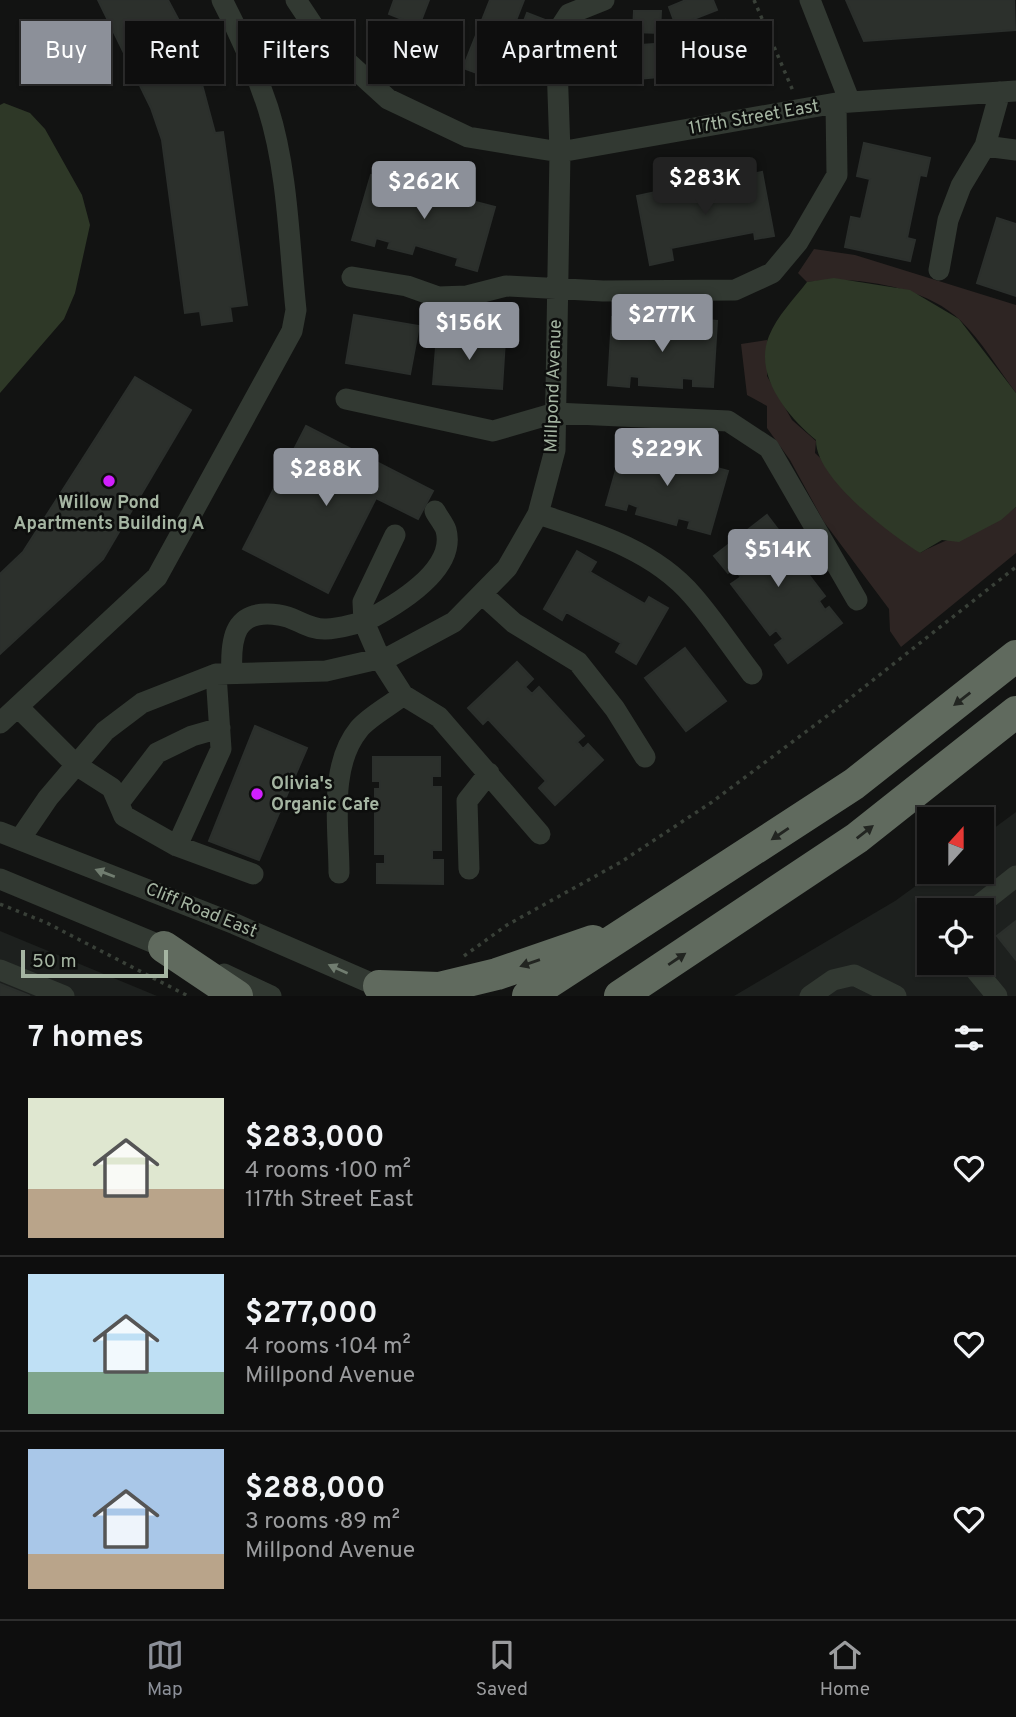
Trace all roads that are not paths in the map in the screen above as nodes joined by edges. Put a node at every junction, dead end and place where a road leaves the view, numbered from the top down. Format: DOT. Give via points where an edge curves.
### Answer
graph roads {
  1 [pos="222,0"];
  2 [pos="604,0"];
  3 [pos="810,0"];
  4 [pos="304,3"];
  5 [pos="1008,92"];
  6 [pos="843,103"];
  7 [pos="985,146"];
  8 [pos="1016,150"];
  9 [pos="560,152"];
  10 [pos="939,270"];
  11 [pos="352,277"];
  12 [pos="558,288"];
  13 [pos="346,399"];
  14 [pos="555,413"];
  15 [pos="435,511"];
  16 [pos="538,514"];
  17 [pos="395,535"];
  18 [pos="482,594"];
  19 [pos="857,600"];
  20 [pos="364,622"];
  21 [pos="1016,656"];
  22 [pos="380,659"];
  23 [pos="224,674"];
  24 [pos="752,674"];
  25 [pos="404,695"];
  26 [pos="18,706"];
  27 [pos="1016,712"];
  28 [pos="0,723"];
  29 [pos="220,728"];
  30 [pos="645,757"];
  31 [pos="76,765"];
  32 [pos="489,773"];
  33 [pos="118,803"];
  34 [pos="0,832"];
  35 [pos="540,834"];
  36 [pos="20,839"];
  37 [pos="177,846"];
  38 [pos="469,869"];
  39 [pos="339,873"];
  40 [pos="253,874"];
  41 [pos="1016,876"];
  42 [pos="0,879"];
  43 [pos="988,898"];
  44 [pos="641,925"];
  45 [pos="164,947"];
  46 [pos="0,970"];
  47 [pos="980,975"];
  48 [pos="390,991"];
  49 [pos="625,994"];
  50 [pos="64,996"];
  51 [pos="237,996"];
  52 [pos="271,996"];
  53 [pos="528,996"];
  54 [pos="810,996"];
  55 [pos="896,996"];
  56 [pos="997,996"];
  1 -- 26 [label="street" via="269,110 296,310 292,331 157,577"];
  2 -- 9 [label="street, Millpond Avenue" via="569,14 556,34"];
  3 -- 6 [label="street"];
  4 -- 9 [label="street, 117th Street East" via="322,39 388,99 468,137"];
  5 -- 6 [label="street, 117th Street East"];
  5 -- 7 [label="street"];
  6 -- 9 [label="street, 117th Street East"];
  6 -- 12 [label="street" via="837,175 798,242 772,273 735,290"];
  7 -- 8 [label="street"];
  7 -- 10 [label="street" via="961,186 948,220"];
  9 -- 12 [label="street, Millpond Avenue"];
  11 -- 12 [label="street" via="407,286 438,297 467,296 506,286"];
  12 -- 14 [label="street, Millpond Avenue"];
  13 -- 14 [label="street" via="494,431"];
  14 -- 16 [label="street, Millpond Avenue" via="555,450"];
  14 -- 19 [label="street" via="728,421 769,448"];
  15 -- 20 [label="street" via="446,530 445,553 425,581"];
  16 -- 18 [label="street, Millpond Avenue" via="507,568"];
  16 -- 24 [label="street" via="611,538 652,561 692,594"];
  17 -- 20 [label="street" via="363,602"];
  18 -- 22 [label="street, Millpond Avenue" via="454,622"];
  18 -- 30 [label="street" via="514,623 578,662"];
  20 -- 22 [label="street"];
  20 -- 23 [label="street" via="326,629 279,615 248,617 237,626"];
  21 -- 44 [label="highway, one-way" via="854,784"];
  22 -- 23 [label="street, Millpond Avenue" via="326,671"];
  22 -- 25 [label="street"];
  23 -- 29 [label="street"];
  23 -- 31 [label="street, Millpond Avenue" via="142,703 105,731"];
  25 -- 32 [label="street" via="439,717"];
  25 -- 39 [label="street" via="360,728 347,752 338,780"];
  26 -- 28 [label="street"];
  26 -- 31 [label="street"];
  49 -- 27 [label="highway, one-way" via="857,838"];
  29 -- 33 [label="street" via="156,753"];
  29 -- 37 [label="street" via="221,749"];
  31 -- 33 [label="street" via="112,788"];
  31 -- 36 [label="street, Millpond Avenue"];
  32 -- 35 [label="street"];
  32 -- 38 [label="street" via="467,801"];
  33 -- 37 [label="street" via="124,816"];
  34 -- 36 [label="street, Cliff Road East"];
  48 -- 36 [label="street, Cliff Road East, one-way"];
  37 -- 40 [label="street"];
  41 -- 43 [label="street"];
  42 -- 45 [label="street"];
  44 -- 48 [label="highway, one-way" via="461,984"];
  44 -- 53 [label="highway"];
  45 -- 51 [label="highway"];
  45 -- 52 [label="street"];
  46 -- 50 [label="street"];
  47 -- 56 [label="street"];
  54 -- 55 [label="street" via="833,981 854,975"];
}
